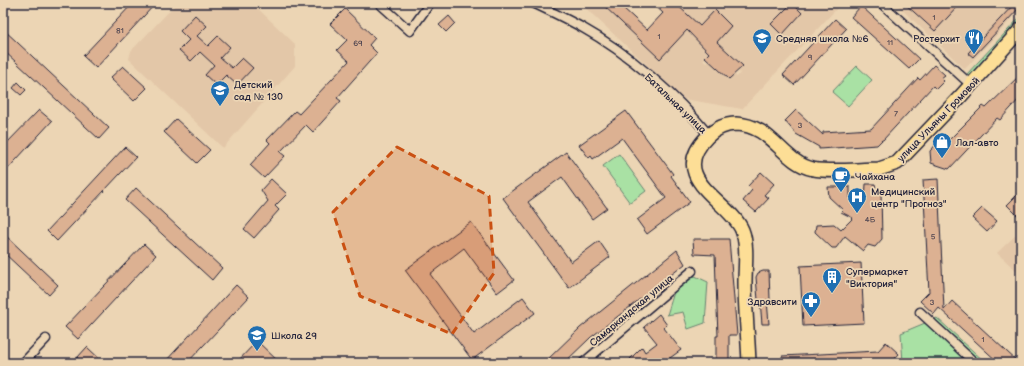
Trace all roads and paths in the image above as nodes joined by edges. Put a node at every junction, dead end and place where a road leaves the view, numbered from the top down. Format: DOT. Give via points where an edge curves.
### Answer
graph roads {
  1 [pos="379,3"];
  2 [pos="430,3"];
  3 [pos="533,3"];
  4 [pos="881,3"];
  5 [pos="1021,29"];
  6 [pos="970,85"];
  7 [pos="709,135"];
  8 [pos="692,271"];
  9 [pos="920,312"];
  10 [pos="46,339"];
  11 [pos="23,363"];
  12 [pos="583,363"];
  13 [pos="748,363"];
  14 [pos="975,363"];
  1 -- 2 [label="street" via="410,31"];
  3 -- 7 [label="street, Батальная улица" via="584,28 621,54 658,83"];
  4 -- 6 [label="street"];
  5 -- 6 [label="main road, улица Ульяны Громовой"];
  6 -- 7 [label="main road, улица Ульяны Громовой" via="896,163 879,169 812,169 794,159 762,131 747,124 725,125"];
  7 -- 13 [label="main road, Батальная улица" via="696,153 694,168 704,190 735,219 742,231"];
  8 -- 12 [label="street, Самаркандская улица"];
  9 -- 14 [label="street"];
  10 -- 11 [label="street"];
}
